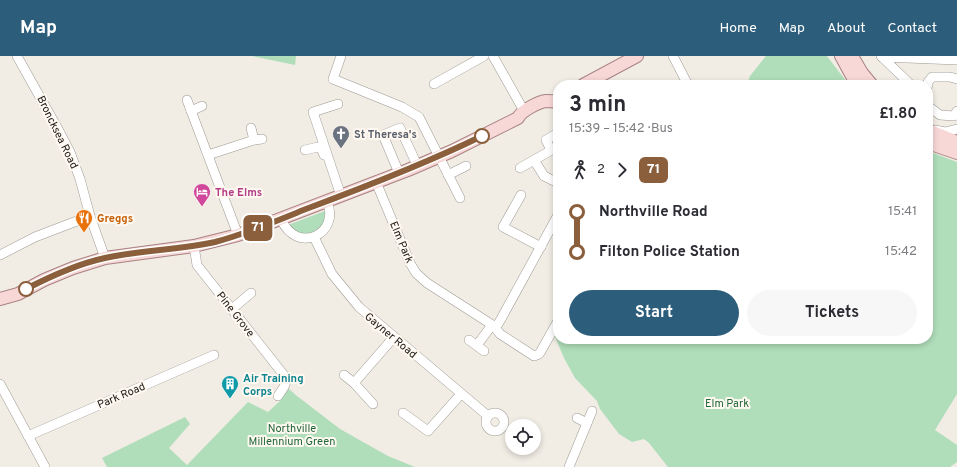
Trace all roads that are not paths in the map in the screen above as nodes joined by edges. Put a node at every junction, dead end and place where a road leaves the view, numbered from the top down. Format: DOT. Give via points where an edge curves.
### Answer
graph roads {
  1 [pos="17,56"];
  2 [pos="341,56"];
  3 [pos="484,56"];
  4 [pos="493,56"];
  5 [pos="637,56"];
  6 [pos="673,56"];
  7 [pos="841,56"];
  8 [pos="852,56"];
  9 [pos="881,56"];
  10 [pos="957,60"];
  11 [pos="957,79"];
  12 [pos="592,80"];
  13 [pos="685,80"];
  14 [pos="854,80"];
  15 [pos="868,80"];
  16 [pos="906,80"];
  17 [pos="930,80"];
  18 [pos="434,84"];
  19 [pos="187,100"];
  20 [pos="338,104"];
  21 [pos="202,106"];
  22 [pos="553,106"];
  23 [pos="933,110"];
  24 [pos="191,111"];
  25 [pos="957,111"];
  26 [pos="521,115"];
  27 [pos="251,128"];
  28 [pos="957,129"];
  29 [pos="933,130"];
  30 [pos="933,133"];
  31 [pos="553,136"];
  32 [pos="933,144"];
  33 [pos="956,149"];
  34 [pos="305,150"];
  35 [pos="208,155"];
  36 [pos="439,156"];
  37 [pos="534,160"];
  38 [pos="417,166"];
  39 [pos="466,166"];
  40 [pos="520,168"];
  41 [pos="399,173"];
  42 [pos="448,175"];
  43 [pos="553,180"];
  44 [pos="376,182"];
  45 [pos="521,195"];
  46 [pos="335,198"];
  47 [pos="460,198"];
  48 [pos="90,216"];
  49 [pos="281,219"];
  50 [pos="553,224"];
  51 [pos="238,235"];
  52 [pos="314,237"];
  53 [pos="194,246"];
  54 [pos="541,247"];
  55 [pos="0,255"];
  56 [pos="105,258"];
  57 [pos="252,293"];
  58 [pos="18,294"];
  59 [pos="0,299"];
  60 [pos="0,307"];
  61 [pos="232,309"];
  62 [pos="493,325"];
  63 [pos="553,330"];
  64 [pos="394,337"];
  65 [pos="469,340"];
  66 [pos="214,355"];
  67 [pos="344,375"];
  68 [pos="354,383"];
  69 [pos="0,384"];
  70 [pos="462,394"];
  71 [pos="278,396"];
  72 [pos="373,404"];
  73 [pos="592,411"];
  74 [pos="403,413"];
  75 [pos="488,416"];
  76 [pos="577,418"];
  77 [pos="587,423"];
  78 [pos="28,436"];
  79 [pos="45,467"];
  80 [pos="569,467"];
  1 -- 48 [label="street, Broncksea Road" via="70,152"];
  2 -- 36 [label="street" via="334,79 402,107 419,117"];
  3 -- 18 [label="street"];
  4 -- 26 [label="street"];
  5 -- 12 [label="main road"];
  6 -- 13 [label="street"];
  7 -- 14 [label="main road"];
  8 -- 15 [label="main road"];
  9 -- 10 [label="street"];
  9 -- 16 [label="street"];
  11 -- 17 [label="street" via="932,77"];
  19 -- 24 [label="street"];
  20 -- 46 [label="street" via="313,112"];
  21 -- 24 [label="street"];
  22 -- 26 [label="main road" via="522,119"];
  23 -- 25 [label="street" via="940,115 954,116"];
  24 -- 35 [label="street"];
  26 -- 36 [label="main road"];
  27 -- 35 [label="street" via="258,139"];
  28 -- 29 [label="street" via="945,132"];
  30 -- 33 [label="main road"];
  31 -- 37 [label="street" via="546,140 550,151"];
  32 -- 33 [label="main road"];
  34 -- 46 [label="street" via="321,148"];
  35 -- 51 [label="street"];
  36 -- 38 [label="main road"];
  36 -- 42 [label="street"];
  37 -- 40 [label="street"];
  37 -- 43 [label="street" via="544,176"];
  38 -- 41 [label="main road"];
  38 -- 41 [label="street" via="400,128 383,135"];
  39 -- 42 [label="street"];
  41 -- 44 [label="main road"];
  42 -- 47 [label="street"];
  44 -- 46 [label="main road"];
  44 -- 62 [label="street, Elm Park" via="416,274"];
  45 -- 54 [label="street" via="503,227"];
  46 -- 49 [label="main road"];
  46 -- 52 [label="street" via="329,211 329,220"];
  48 -- 55 [label="street" via="35,237"];
  48 -- 56 [label="street, Broncksea Road"];
  49 -- 51 [label="main road"];
  49 -- 52 [label="street" via="286,229 298,237"];
  50 -- 54 [label="street"];
  51 -- 53 [label="main road"];
  52 -- 64 [label="street, Gayner Road" via="332,274 359,307"];
  53 -- 56 [label="main road"];
  53 -- 61 [label="street, Pine Grove" via="197,265"];
  54 -- 62 [label="street" via="498,324"];
  56 -- 58 [label="main road" via="72,264"];
  57 -- 61 [label="street"];
  58 -- 59 [label="main road"];
  58 -- 60 [label="main road"];
  61 -- 71 [label="street, Pine Grove" via="287,379"];
  62 -- 63 [label="street, Elm Park" via="500,334 534,356 542,351"];
  62 -- 65 [label="street" via="481,348"];
  64 -- 68 [label="street"];
  64 -- 70 [label="street, Gayner Road"];
  66 -- 78 [label="street, Park Road"];
  67 -- 68 [label="street"];
  68 -- 72 [label="street"];
  69 -- 78 [label="street"];
  70 -- 74 [label="street" via="428,431"];
  70 -- 75 [label="street, Gayner Road"];
  73 -- 77 [label="street"];
  76 -- 77 [label="street"];
  77 -- 80 [label="street"];
  78 -- 79 [label="street"];
}
